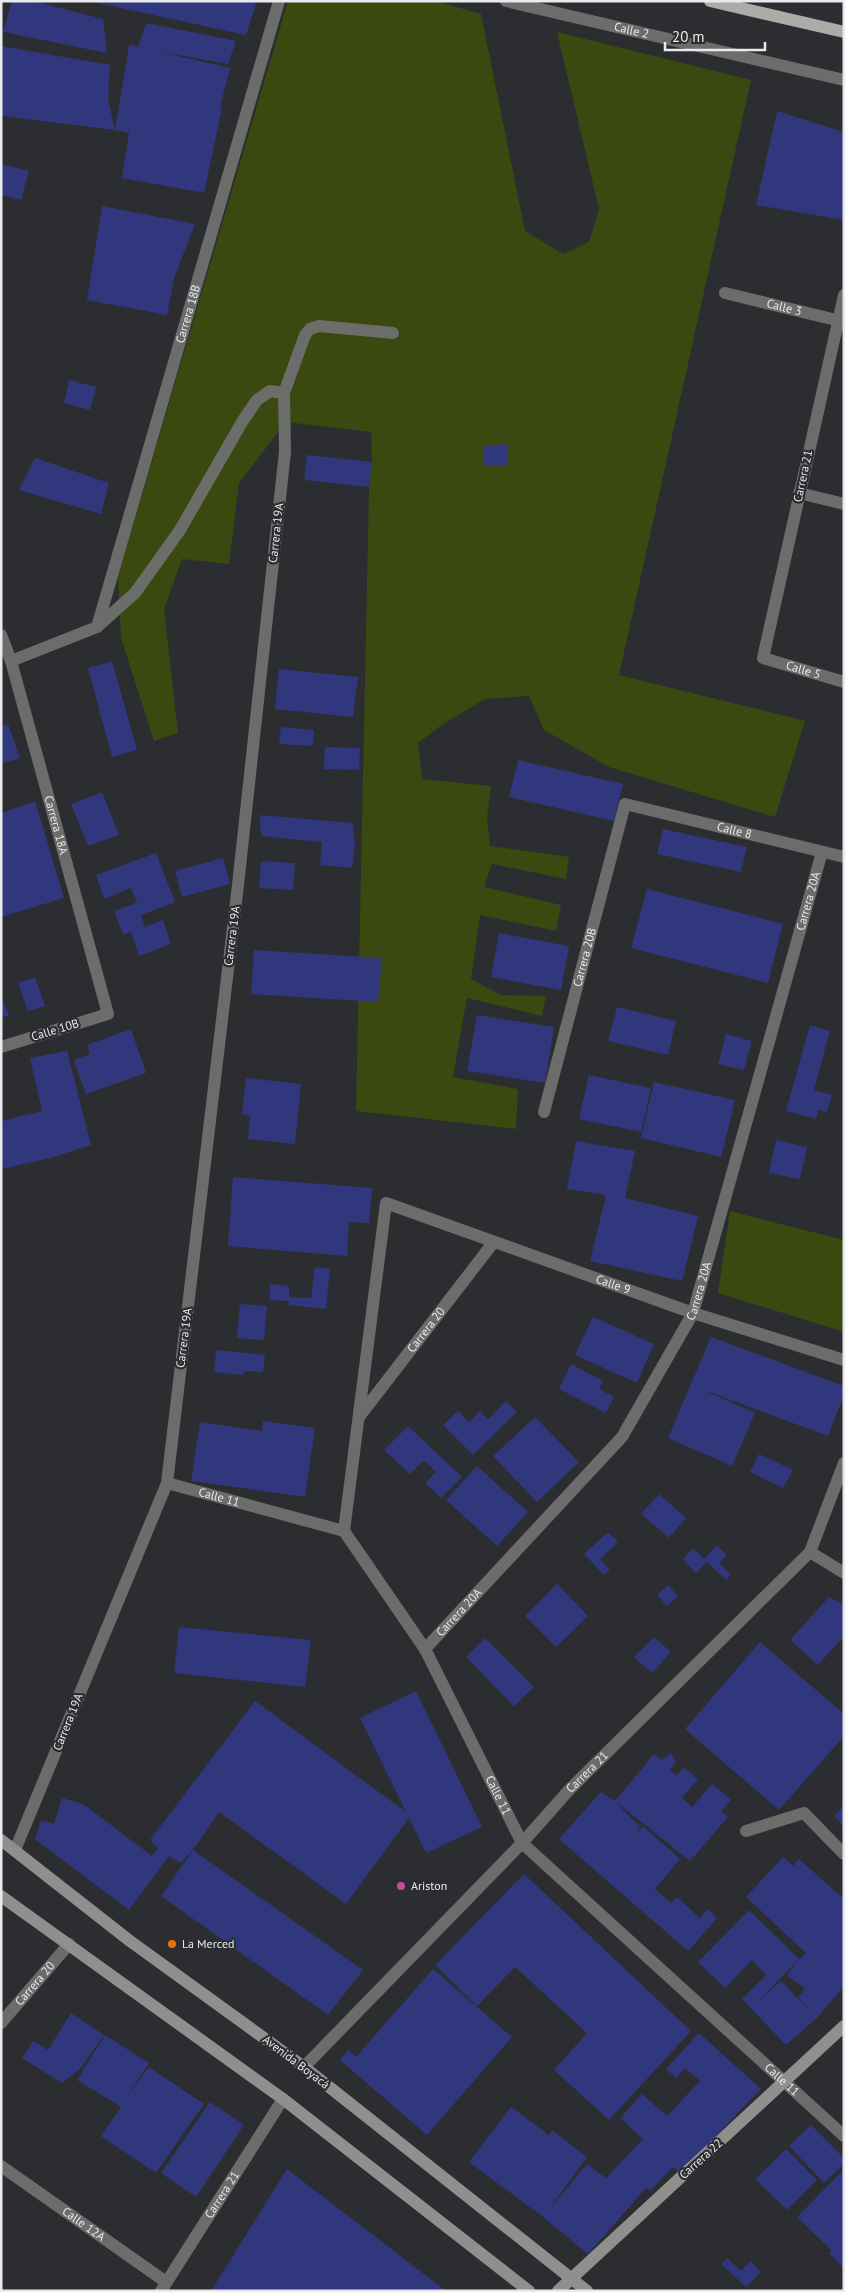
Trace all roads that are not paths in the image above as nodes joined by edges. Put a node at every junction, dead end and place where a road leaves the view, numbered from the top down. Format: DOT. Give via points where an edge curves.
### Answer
graph roads {
  1 [pos="279,1"];
  2 [pos="506,1"];
  3 [pos="710,1"];
  4 [pos="844,32"];
  5 [pos="844,80"];
  6 [pos="725,292"];
  7 [pos="844,295"];
  8 [pos="840,322"];
  9 [pos="393,333"];
  10 [pos="284,392"];
  11 [pos="799,493"];
  12 [pos="844,504"];
  13 [pos="97,627"];
  14 [pos="1,635"];
  15 [pos="764,658"];
  16 [pos="11,661"];
  17 [pos="844,682"];
  18 [pos="625,804"];
  19 [pos="822,852"];
  20 [pos="844,857"];
  21 [pos="108,1014"];
  22 [pos="1,1047"];
  23 [pos="544,1112"];
  24 [pos="493,1243"];
  25 [pos="693,1313"];
  26 [pos="844,1360"];
  27 [pos="358,1418"];
  28 [pos="844,1463"];
  29 [pos="167,1483"];
  30 [pos="344,1532"];
  31 [pos="810,1552"];
  32 [pos="844,1573"];
  33 [pos="425,1649"];
  34 [pos="746,1832"];
  35 [pos="1,1840"];
  36 [pos="522,1842"];
  37 [pos="15,1850"];
  38 [pos="844,1854"];
  39 [pos="1,1896"];
  40 [pos="69,1944"];
  41 [pos="1,2023"];
  42 [pos="844,2026"];
  43 [pos="304,2067"];
  44 [pos="786,2081"];
  45 [pos="283,2099"];
  46 [pos="844,2136"];
  47 [pos="1,2166"];
  48 [pos="572,2277"];
  49 [pos="163,2286"];
  50 [pos="529,2291"];
  51 [pos="558,2291"];
  52 [pos="587,2291"];
  1 -- 13 [label="street, Carrera 18B"];
  2 -- 5 [label="street, Calle 2"];
  3 -- 4 [label="main road"];
  6 -- 8 [label="street, Calle 3"];
  7 -- 8 [label="street, Carrera 21"];
  8 -- 11 [label="street, Carrera 21"];
  9 -- 10 [label="street" via="319,326 310,329"];
  10 -- 13 [label="street" via="270,391 257,400 158,563 135,593"];
  10 -- 29 [label="street, Carrera 19A" via="285,452"];
  11 -- 12 [label="street"];
  11 -- 15 [label="street, Carrera 21"];
  13 -- 16 [label="street"];
  14 -- 16 [label="street, Carrera 18A"];
  15 -- 17 [label="street, Calle 5"];
  16 -- 21 [label="street, Carrera 18A"];
  18 -- 19 [label="street, Calle 8"];
  18 -- 23 [label="street, Carrera 20B"];
  19 -- 20 [label="street, Calle 8"];
  19 -- 25 [label="street, Carrera 20A"];
  21 -- 22 [label="street, Calle 10B"];
  24 -- 25 [label="street, Calle 9"];
  24 -- 27 [label="street, Carrera 20"];
  24 -- 27 [label="street, Calle 9" via="386,1203"];
  25 -- 26 [label="street, Calle 9"];
  25 -- 33 [label="street, Carrera 20A" via="622,1437"];
  27 -- 30 [label="street"];
  28 -- 31 [label="street, Carrera 21"];
  29 -- 30 [label="street, Calle 11"];
  29 -- 37 [label="street, Carrera 19A"];
  30 -- 33 [label="street, Calle 11"];
  31 -- 32 [label="street"];
  31 -- 36 [label="street, Carrera 21" via="569,1790"];
  33 -- 36 [label="street, Calle 11"];
  34 -- 38 [label="street" via="804,1813"];
  35 -- 37 [label="main road, Avenida Boyacá"];
  36 -- 43 [label="street, Carrera 21"];
  36 -- 44 [label="street, Calle 11"];
  37 -- 43 [label="main road, Avenida Boyacá" via="130,1941"];
  39 -- 40 [label="main road"];
  40 -- 41 [label="street, Carrera 20"];
  40 -- 45 [label="main road"];
  42 -- 44 [label="main road, Carrera 22"];
  43 -- 48 [label="main road, Avenida Boyacá"];
  44 -- 46 [label="street, Calle 11"];
  44 -- 48 [label="main road, Carrera 22"];
  45 -- 49 [label="street, Carrera 21"];
  45 -- 50 [label="main road"];
  47 -- 49 [label="street, Calle 12A"];
  48 -- 51 [label="main road, Carrera 22"];
  48 -- 52 [label="main road, Avenida Boyacá"];
}
